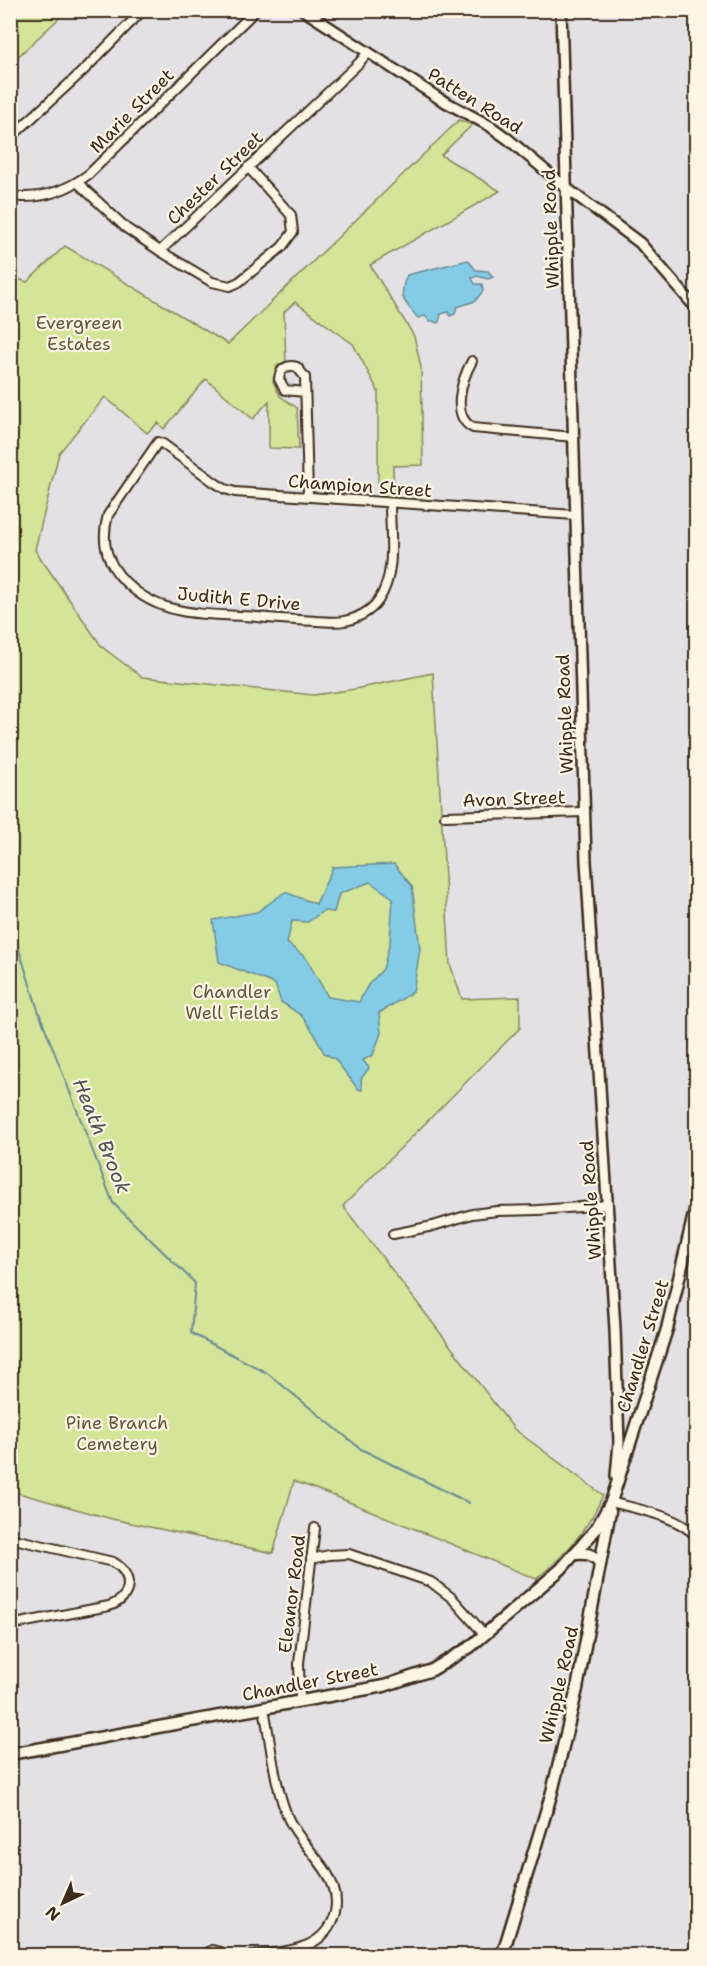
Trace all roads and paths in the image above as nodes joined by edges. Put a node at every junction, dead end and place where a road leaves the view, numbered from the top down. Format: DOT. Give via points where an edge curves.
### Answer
graph roads {
  1 [pos="143,10"];
  2 [pos="256,10"];
  3 [pos="303,10"];
  4 [pos="561,10"];
  5 [pos="368,52"];
  6 [pos="10,138"];
  7 [pos="248,166"];
  8 [pos="78,183"];
  9 [pos="565,187"];
  10 [pos="10,196"];
  11 [pos="160,251"];
  12 [pos="696,308"];
  13 [pos="472,361"];
  14 [pos="305,392"];
  15 [pos="574,437"];
  16 [pos="158,442"];
  17 [pos="308,496"];
  18 [pos="390,503"];
  19 [pos="575,515"];
  20 [pos="584,812"];
  21 [pos="445,816"];
  22 [pos="608,1205"];
  23 [pos="696,1206"];
  24 [pos="393,1234"];
  25 [pos="618,1416"];
  26 [pos="639,1418"];
  27 [pos="611,1502"];
  28 [pos="315,1528"];
  29 [pos="696,1536"];
  30 [pos="10,1538"];
  31 [pos="574,1554"];
  32 [pos="310,1559"];
  33 [pos="600,1563"];
  34 [pos="10,1625"];
  35 [pos="485,1635"];
  36 [pos="300,1700"];
  37 [pos="264,1708"];
  38 [pos="10,1754"];
  39 [pos="203,1956"];
  40 [pos="224,1956"];
  41 [pos="252,1956"];
  42 [pos="502,1956"];
  1 -- 6 [label="street"];
  2 -- 8 [label="street, Marie Street"];
  3 -- 5 [label="street, Patten Road"];
  4 -- 9 [label="street, Whipple Road"];
  5 -- 7 [label="street, Chester Street"];
  5 -- 9 [label="street, Patten Road" via="499,132"];
  7 -- 11 [label="street, Chester Street"];
  7 -- 11 [label="street" via="291,215 293,232 282,247 239,282 227,287"];
  8 -- 10 [label="street, Marie Street" via="44,196"];
  8 -- 11 [label="street" via="126,228"];
  9 -- 12 [label="street, Patten Road" via="640,243"];
  9 -- 15 [label="street, Whipple Road"];
  13 -- 15 [label="street" via="461,395 462,416 468,425"];
  14 -- 17 [label="street"];
  15 -- 19 [label="street, Whipple Road"];
  16 -- 17 [label="street, Champion Street" via="225,489 248,494"];
  16 -- 18 [label="street, Judith E Drive" via="108,515 104,545 116,571 140,596 177,611 343,622 369,611 386,589"];
  17 -- 18 [label="street, Champion Street"];
  18 -- 19 [label="street, Champion Street"];
  19 -- 20 [label="street, Whipple Road"];
  20 -- 21 [label="street, Avon Street"];
  20 -- 22 [label="street, Whipple Road"];
  22 -- 24 [label="street" via="481,1213"];
  22 -- 25 [label="street, Whipple Road"];
  23 -- 26 [label="main road, Chandler Street" via="668,1329"];
  25 -- 26 [label="street"];
  25 -- 27 [label="street, Whipple Road" via="618,1463"];
  26 -- 27 [label="main road, Chandler Street"];
  27 -- 29 [label="street" via="674,1521"];
  27 -- 31 [label="main road, Chandler Street" via="596,1529"];
  27 -- 33 [label="main road, Whipple Road"];
  28 -- 32 [label="street, Eleanor Road"];
  30 -- 34 [label="street" via="113,1562 124,1572 128,1587 123,1599 109,1606"];
  31 -- 33 [label="main road" via="586,1553"];
  31 -- 35 [label="main road, Chandler Street"];
  32 -- 35 [label="street" via="349,1554 431,1582 452,1598"];
  32 -- 36 [label="street, Eleanor Road" via="299,1663"];
  33 -- 42 [label="main road, Whipple Road" via="577,1689 552,1792"];
  35 -- 36 [label="main road, Chandler Street" via="447,1662 409,1679"];
  36 -- 37 [label="main road, Chandler Street"];
  37 -- 38 [label="main road, Chandler Street"];
  37 -- 41 [label="street" via="286,1813 296,1833 329,1876 336,1904 328,1928 312,1944"];
  39 -- 40 [label="street" via="212,1950"];
}
